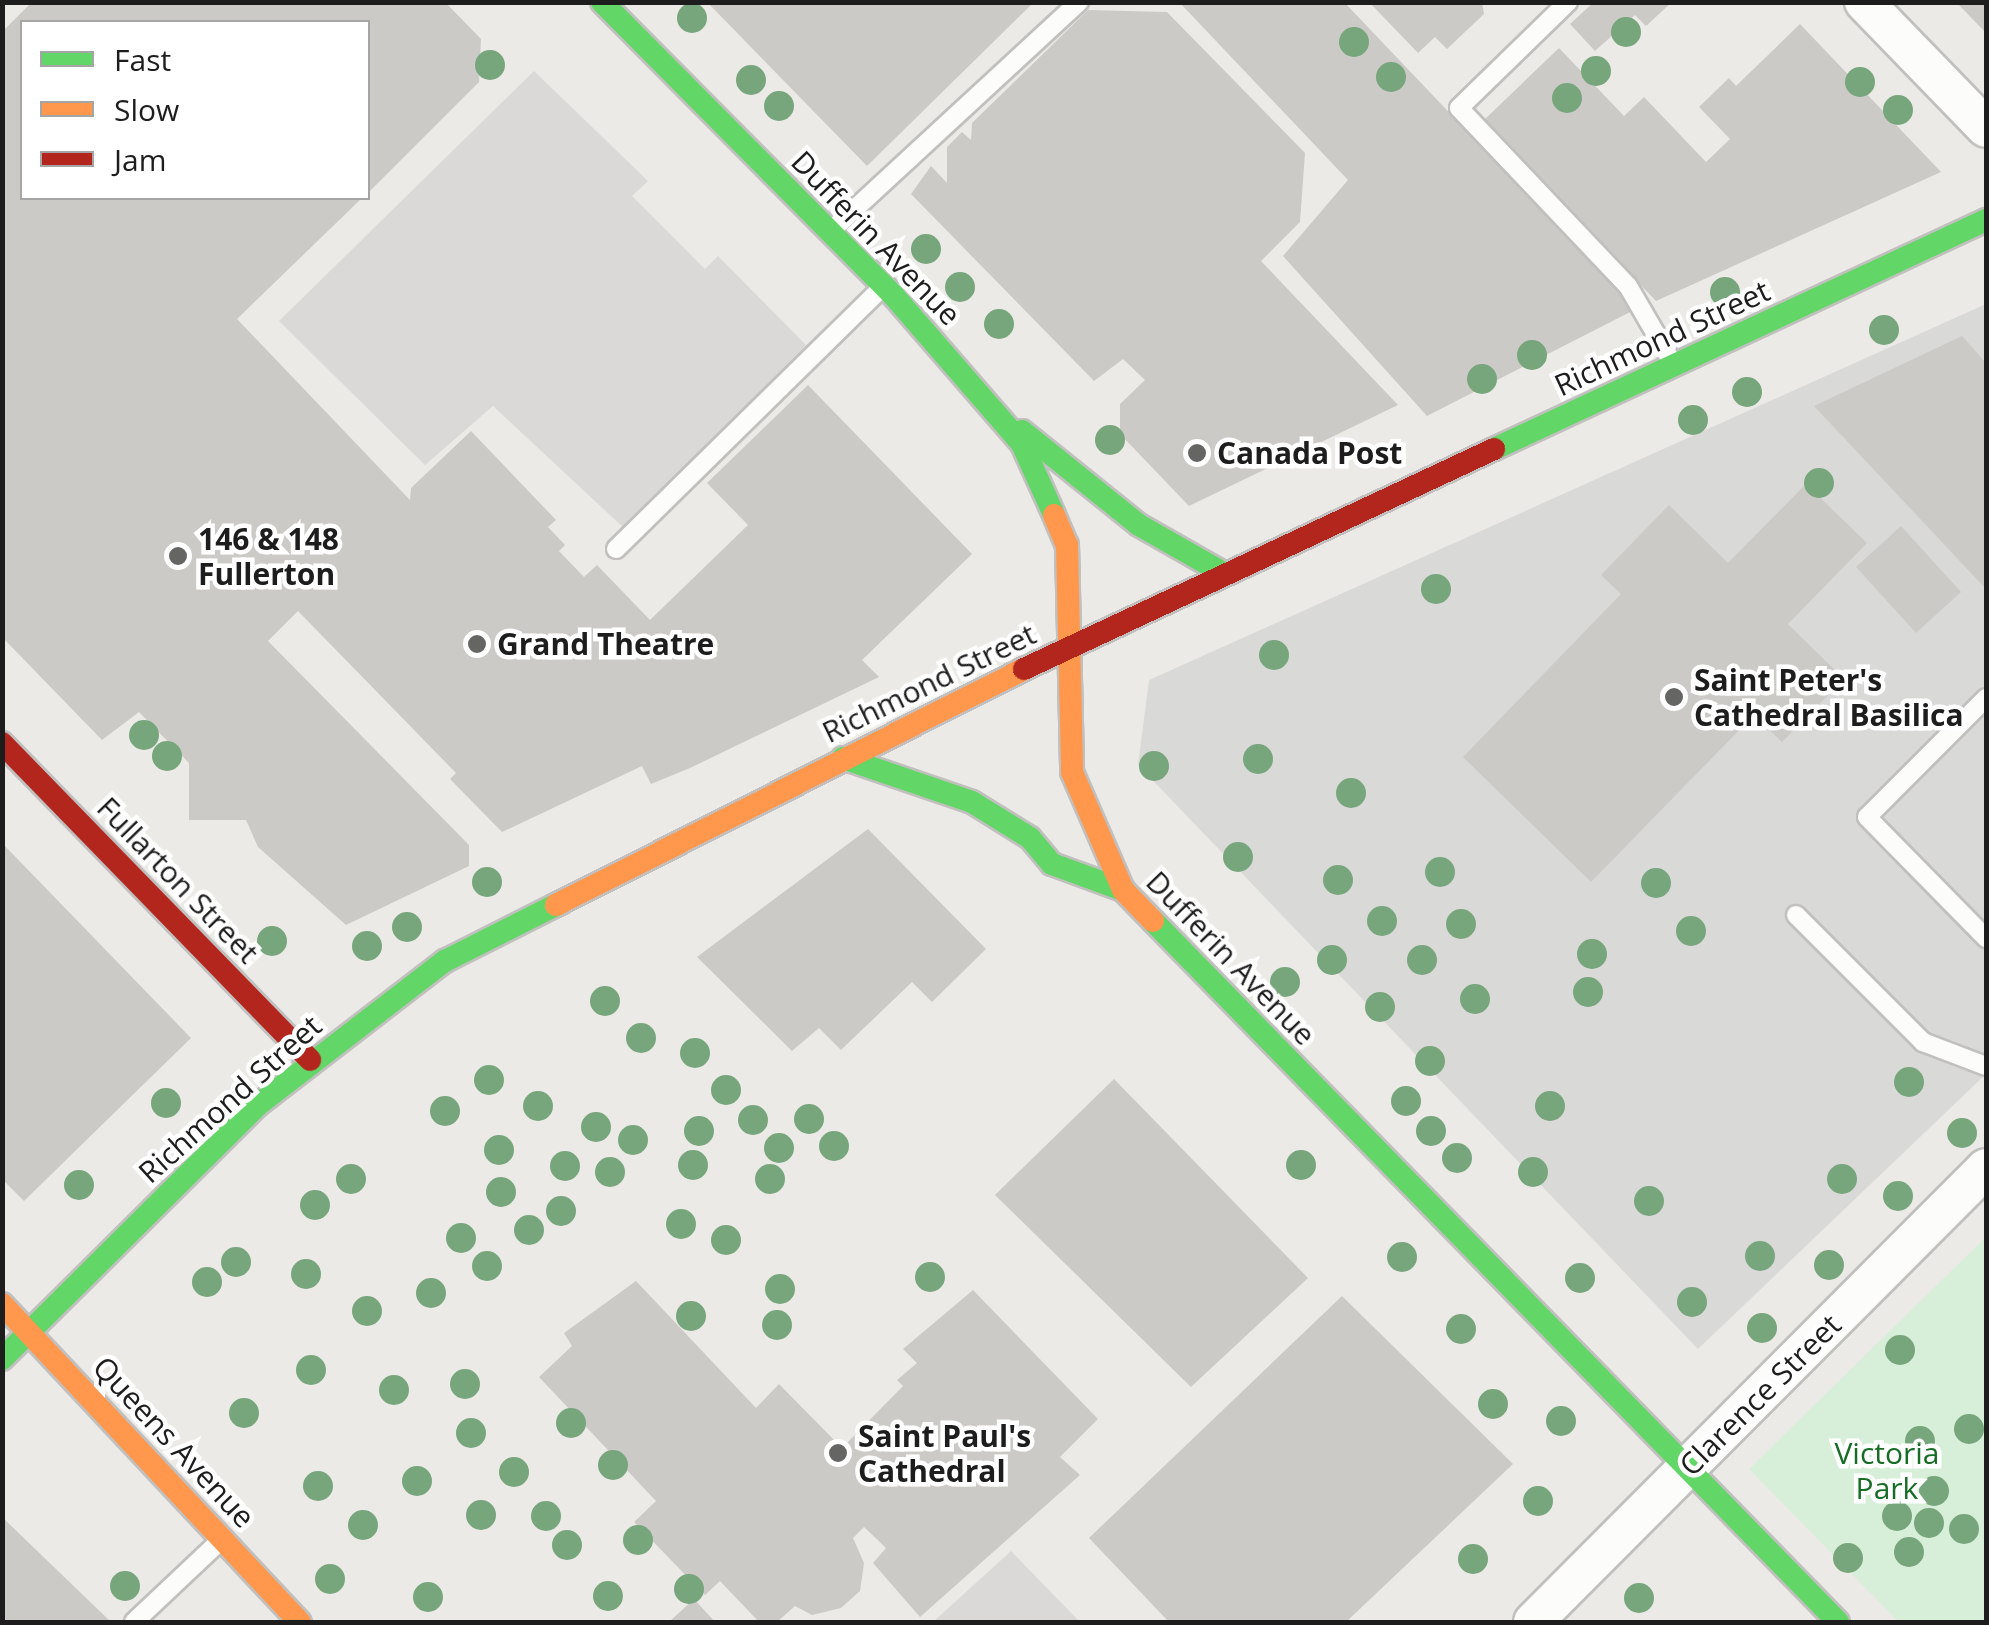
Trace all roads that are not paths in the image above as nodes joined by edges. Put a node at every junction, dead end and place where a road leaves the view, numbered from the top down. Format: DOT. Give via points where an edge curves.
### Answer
graph roads {
  1 [pos="602,2"];
  2 [pos="1079,2"];
  3 [pos="1568,2"];
  4 [pos="1864,2"];
  5 [pos="1986,128"];
  6 [pos="1986,220"];
  7 [pos="830,232"];
  8 [pos="884,286"];
  9 [pos="1674,366"];
  10 [pos="1005,417"];
  11 [pos="616,548"];
  12 [pos="1226,574"];
  13 [pos="1070,646"];
  14 [pos="1986,698"];
  15 [pos="2,743"];
  16 [pos="843,758"];
  17 [pos="1123,890"];
  18 [pos="1796,915"];
  19 [pos="1986,938"];
  20 [pos="310,1060"];
  21 [pos="1986,1066"];
  22 [pos="1986,1168"];
  23 [pos="2,1304"];
  24 [pos="30,1333"];
  25 [pos="2,1360"];
  26 [pos="1686,1469"];
  27 [pos="222,1538"];
  28 [pos="134,1622"];
  29 [pos="300,1622"];
  30 [pos="1534,1622"];
  31 [pos="1838,1622"];
  1 -- 7 [label="main road, Dufferin Avenue"];
  2 -- 7 [label="lane"];
  3 -- 9 [label="lane" via="1459,108 1628,286"];
  4 -- 5 [label="street"];
  6 -- 9 [label="main road, Richmond Street"];
  7 -- 8 [label="main road, Dufferin Avenue"];
  8 -- 10 [label="main road, Dufferin Avenue"];
  8 -- 11 [label="lane"];
  9 -- 12 [label="main road, Richmond Street"];
  10 -- 12 [label="main road" via="1139,525"];
  10 -- 13 [label="main road, Dufferin Avenue" via="1067,545"];
  12 -- 13 [label="main road, Richmond Street"];
  13 -- 16 [label="main road, Richmond Street"];
  13 -- 17 [label="main road, Dufferin Avenue" via="1072,772"];
  14 -- 19 [label="lane" via="1867,818"];
  15 -- 20 [label="main road, Fullarton Street"];
  16 -- 17 [label="main road" via="972,802 1030,838 1052,864"];
  16 -- 20 [label="main road, Richmond Street" via="445,961"];
  17 -- 26 [label="main road, Dufferin Avenue"];
  18 -- 21 [label="lane" via="1923,1042"];
  20 -- 24 [label="main road, Richmond Street"];
  22 -- 26 [label="street, Clarence Street"];
  23 -- 24 [label="main road, Queens Avenue"];
  24 -- 25 [label="main road, Richmond Street"];
  24 -- 27 [label="main road, Queens Avenue"];
  26 -- 30 [label="street, Clarence Street"];
  26 -- 31 [label="main road, Dufferin Avenue"];
  27 -- 28 [label="lane"];
  27 -- 29 [label="main road, Queens Avenue"];
}
